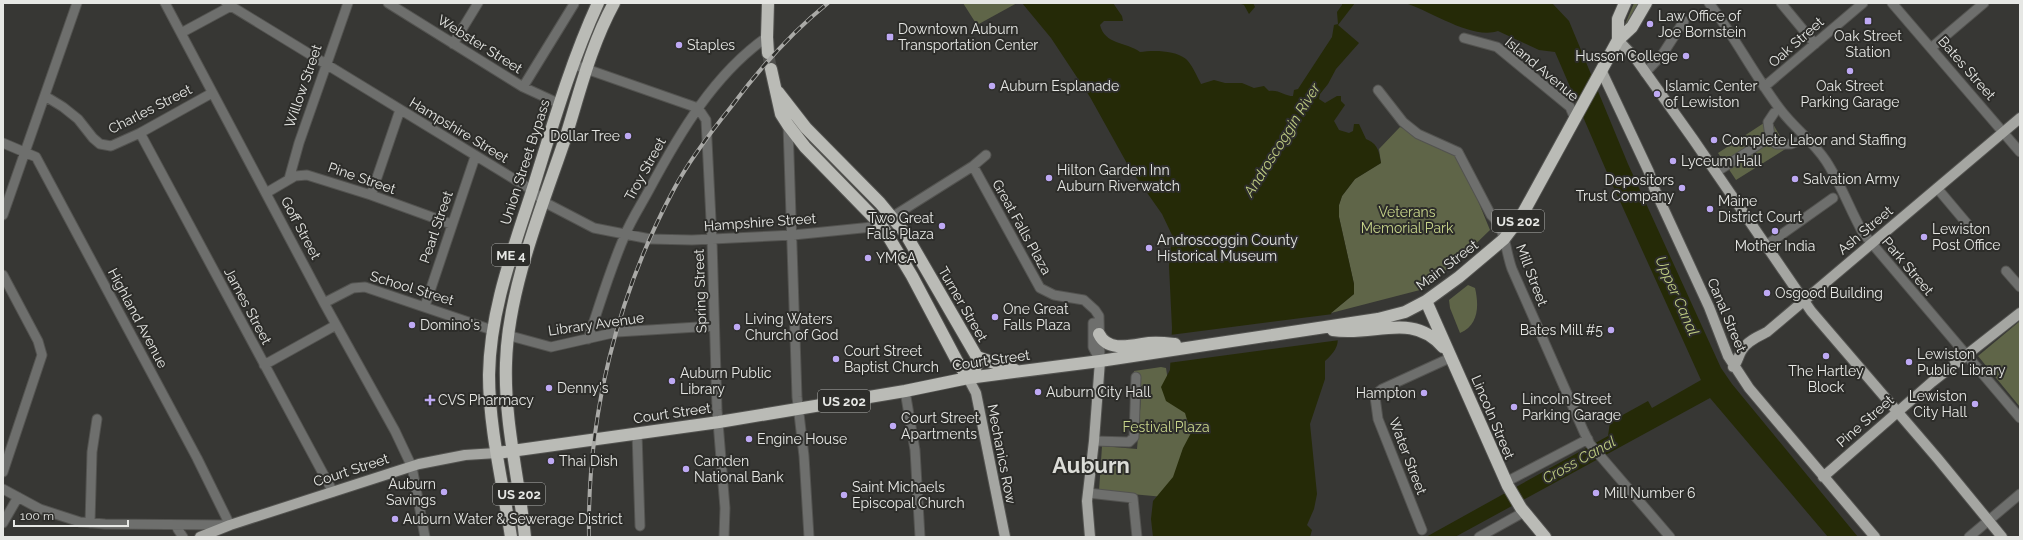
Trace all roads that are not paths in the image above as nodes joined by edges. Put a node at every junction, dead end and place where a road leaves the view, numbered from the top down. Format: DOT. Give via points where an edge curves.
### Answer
graph roads {
  1 [pos="77,3"];
  2 [pos="165,3"];
  3 [pos="348,3"];
  4 [pos="388,3"];
  5 [pos="478,3"];
  6 [pos="598,3"];
  7 [pos="614,3"];
  8 [pos="768,3"];
  9 [pos="1625,3"];
  10 [pos="1646,3"];
  11 [pos="1709,3"];
  12 [pos="1781,3"];
  13 [pos="1863,3"];
  14 [pos="1892,3"];
  15 [pos="1984,3"];
  16 [pos="574,4"];
  17 [pos="228,5"];
  18 [pos="1684,21"];
  19 [pos="180,33"];
  20 [pos="767,37"];
  21 [pos="1464,38"];
  22 [pos="1618,40"];
  23 [pos="453,44"];
  24 [pos="1815,44"];
  25 [pos="1931,48"];
  26 [pos="768,53"];
  27 [pos="325,64"];
  28 [pos="572,64"];
  29 [pos="587,69"];
  30 [pos="771,69"];
  31 [pos="1645,72"];
  32 [pos="1599,77"];
  33 [pos="523,87"];
  34 [pos="1764,87"];
  35 [pos="776,89"];
  36 [pos="1378,90"];
  37 [pos="212,92"];
  38 [pos="45,96"];
  39 [pos="560,104"];
  40 [pos="698,108"];
  41 [pos="400,110"];
  42 [pos="1774,113"];
  43 [pos="1576,116"];
  44 [pos="2020,118"];
  45 [pos="788,125"];
  46 [pos="2003,132"];
  47 [pos="140,133"];
  48 [pos="1770,137"];
  49 [pos="1796,142"];
  50 [pos="3,143"];
  51 [pos="26,152"];
  52 [pos="2020,152"];
  53 [pos="986,155"];
  54 [pos="475,157"];
  55 [pos="973,166"];
  56 [pos="1721,169"];
  57 [pos="289,179"];
  58 [pos="1937,188"];
  59 [pos="532,190"];
  60 [pos="266,193"];
  61 [pos="371,195"];
  62 [pos="1833,198"];
  63 [pos="544,202"];
  64 [pos="3,215"];
  65 [pos="892,217"];
  66 [pos="451,224"];
  67 [pos="882,226"];
  68 [pos="1969,226"];
  69 [pos="625,235"];
  70 [pos="793,235"];
  71 [pos="712,240"];
  72 [pos="1504,240"];
  73 [pos="1771,242"];
  74 [pos="1871,243"];
  75 [pos="2006,271"];
  76 [pos="3,275"];
  77 [pos="2020,287"];
  78 [pos="1426,301"];
  79 [pos="1803,301"];
  80 [pos="324,303"];
  81 [pos="425,306"];
  82 [pos="1095,310"];
  83 [pos="2020,313"];
  84 [pos="336,325"];
  85 [pos="714,326"];
  86 [pos="1360,326"];
  87 [pos="492,330"];
  88 [pos="1099,334"];
  89 [pos="507,335"];
  90 [pos="1251,337"];
  91 [pos="588,338"];
  92 [pos="1152,348"];
  93 [pos="1966,356"];
  94 [pos="977,357"];
  95 [pos="1452,357"];
  96 [pos="1100,361"];
  97 [pos="264,365"];
  98 [pos="1734,367"];
  99 [pos="1018,371"];
  100 [pos="1136,377"];
  101 [pos="968,378"];
  102 [pos="905,391"];
  103 [pos="800,408"];
  104 [pos="1898,411"];
  105 [pos="97,418"];
  106 [pos="2020,418"];
  107 [pos="719,422"];
  108 [pos="637,433"];
  109 [pos="1094,441"];
  110 [pos="1590,442"];
  111 [pos="513,451"];
  112 [pos="497,453"];
  113 [pos="412,467"];
  114 [pos="3,472"];
  115 [pos="1823,476"];
  116 [pos="1507,484"];
  117 [pos="3,489"];
  118 [pos="333,492"];
  119 [pos="1088,493"];
  120 [pos="2020,494"];
  121 [pos="18,497"];
  122 [pos="1523,510"];
  123 [pos="1989,521"];
  124 [pos="3,522"];
  125 [pos="90,523"];
  126 [pos="175,525"];
  127 [pos="230,525"];
  128 [pos="640,526"];
  129 [pos="1422,530"];
  130 [pos="182,537"];
  131 [pos="200,537"];
  132 [pos="426,537"];
  133 [pos="511,537"];
  134 [pos="525,537"];
  135 [pos="724,537"];
  136 [pos="809,537"];
  137 [pos="920,537"];
  138 [pos="1005,537"];
  139 [pos="1090,537"];
  140 [pos="1137,537"];
  141 [pos="1479,537"];
  142 [pos="1545,537"];
  143 [pos="1670,537"];
  144 [pos="1875,537"];
  145 [pos="1969,537"];
  146 [pos="2002,537"];
  1 -- 38 [label="street"];
  2 -- 19 [label="street, Goff Street"];
  3 -- 27 [label="street, Willow Street"];
  4 -- 23 [label="street, Webster Street"];
  5 -- 23 [label="street"];
  6 -- 28 [label="highway, Union Street Bypass / ME 4"];
  7 -- 29 [label="highway, ME 4"];
  8 -- 20 [label="highway"];
  9 -- 22 [label="highway, Main Street / US 202" via="1618,20"];
  10 -- 22 [label="highway, Main Street / US 202" via="1632,27"];
  11 -- 34 [label="street, Park Street"];
  12 -- 24 [label="street"];
  13 -- 24 [label="street, Oak Street"];
  14 -- 25 [label="street, Bates Street"];
  15 -- 25 [label="street"];
  16 -- 33 [label="street"];
  17 -- 19 [label="street"];
  17 -- 27 [label="street, Hampshire Street"];
  18 -- 31 [label="street" via="1662,55"];
  19 -- 37 [label="street, Goff Street"];
  20 -- 26 [label="highway"];
  20 -- 40 [label="street, Troy Street" via="743,56"];
  21 -- 43 [label="street, Island Avenue" via="1497,47 1570,107"];
  22 -- 31 [label="main road"];
  22 -- 32 [label="highway, Main Street / US 202"];
  23 -- 33 [label="street, Webster Street"];
  24 -- 34 [label="street, Oak Street"];
  25 -- 46 [label="street, Bates Street"];
  27 -- 41 [label="street, Hampshire Street"];
  27 -- 57 [label="street, Willow Street"];
  28 -- 29 [label="street"];
  28 -- 39 [label="highway, Union Street Bypass / ME 4"];
  29 -- 40 [label="street"];
  29 -- 63 [label="highway, ME 4"];
  30 -- 35 [label="highway, Turner Street"];
  31 -- 79 [label="main road" via="1694,139"];
  32 -- 43 [label="highway, Main Street / US 202"];
  32 -- 98 [label="main road, Canal Street" via="1649,172"];
  33 -- 39 [label="street, Webster Street"];
  34 -- 74 [label="street, Park Street" via="1782,112 1820,152 1836,177 1856,221"];
  35 -- 45 [label="highway, Turner Street" via="781,114"];
  35 -- 65 [label="highway, Turner Street" via="806,128"];
  36 -- 72 [label="street, Mill Street" via="1403,122 1418,134 1458,152 1491,215 1503,230"];
  37 -- 47 [label="street, Charles Street"];
  37 -- 60 [label="street, Goff Street"];
  38 -- 47 [label="street, Charles Street" via="78,119 100,144 115,145"];
  38 -- 51 [label="street"];
  39 -- 59 [label="highway, Union Street Bypass / ME 4"];
  40 -- 69 [label="street, Troy Street" via="676,142"];
  40 -- 71 [label="street, Spring Street" via="706,120 708,136"];
  41 -- 54 [label="street, Hampshire Street"];
  41 -- 61 [label="street"];
  42 -- 48 [label="street" via="1768,122"];
  43 -- 72 [label="highway, Main Street / US 202" via="1522,215"];
  44 -- 46 [label="main road, Ash Street"];
  45 -- 67 [label="highway, Turner Street" via="805,147"];
  45 -- 70 [label="street"];
  46 -- 52 [label="street, Bates Street"];
  46 -- 58 [label="main road, Ash Street"];
  47 -- 97 [label="street, James Street"];
  48 -- 49 [label="street" via="1776,144"];
  48 -- 56 [label="street"];
  50 -- 51 [label="street, Highland Avenue"];
  51 -- 64 [label="street"];
  51 -- 127 [label="street, Highland Avenue" via="36,158 43,170 197,458"];
  53 -- 55 [label="street"];
  54 -- 59 [label="street, Hampshire Street"];
  54 -- 66 [label="street, Pearl Street"];
  55 -- 65 [label="street"];
  55 -- 82 [label="street, Great Falls Plaza" via="1040,288 1054,295 1084,300"];
  57 -- 60 [label="street, Pine Street"];
  57 -- 61 [label="street, Pine Street" via="307,175"];
  58 -- 68 [label="street"];
  58 -- 74 [label="main road, Ash Street"];
  59 -- 63 [label="street, Hampshire Street"];
  59 -- 87 [label="highway, Union Street Bypass / ME 4" via="507,270"];
  60 -- 80 [label="street, Goff Street"];
  61 -- 66 [label="street, Pine Street"];
  62 -- 73 [label="street"];
  63 -- 69 [label="street, Hampshire Street" via="594,228"];
  63 -- 89 [label="highway, ME 4" via="524,265"];
  65 -- 67 [label="street"];
  65 -- 94 [label="highway, Turner Street" via="905,233"];
  66 -- 81 [label="street, Pearl Street"];
  67 -- 70 [label="street, Hampshire Street"];
  67 -- 101 [label="highway, Turner Street"];
  69 -- 71 [label="street, Hampshire Street" via="663,240"];
  69 -- 91 [label="street, Troy Street"];
  70 -- 71 [label="street, Hampshire Street"];
  70 -- 103 [label="street" via="797,397"];
  71 -- 85 [label="street, Spring Street"];
  72 -- 78 [label="highway, Main Street / US 202"];
  72 -- 110 [label="street, Mill Street" via="1512,269"];
  74 -- 79 [label="main road, Ash Street"];
  74 -- 93 [label="street, Park Street"];
  75 -- 77 [label="street"];
  76 -- 114 [label="street" via="38,341 42,355"];
  78 -- 86 [label="highway, Main Street / US 202" via="1405,312"];
  78 -- 95 [label="highway, Lincoln Street"];
  79 -- 98 [label="main road, Ash Street" via="1768,332 1745,345"];
  79 -- 104 [label="main road" via="1881,395"];
  80 -- 81 [label="street, School Street" via="360,286"];
  80 -- 84 [label="street, Goff Street"];
  81 -- 87 [label="street, School Street"];
  82 -- 88 [label="street" via="1099,316"];
  82 -- 96 [label="street" via="1093,347"];
  83 -- 93 [label="main road, Pine Street"];
  84 -- 97 [label="street"];
  84 -- 113 [label="street, Goff Street"];
  85 -- 91 [label="street, Library Avenue" via="617,332"];
  85 -- 107 [label="street, Spring Street"];
  86 -- 90 [label="highway, Main Street / US 202" via="1320,327"];
  86 -- 95 [label="highway" via="1399,326 1418,329 1434,338"];
  87 -- 112 [label="highway, Union Street Bypass / ME 4" via="489,376"];
  88 -- 92 [label="highway" via="1105,342 1116,346"];
  88 -- 96 [label="street"];
  89 -- 91 [label="street, Library Avenue" via="551,347"];
  89 -- 111 [label="highway, ME 4" via="505,387"];
  90 -- 92 [label="highway, Court Street / US 202" via="1193,346"];
  92 -- 96 [label="highway, Court Street / US 202"];
  93 -- 104 [label="main road, Pine Street"];
  93 -- 106 [label="street, Park Street"];
  94 -- 99 [label="highway"];
  94 -- 101 [label="highway, Turner Street" via="977,365"];
  95 -- 116 [label="highway, Lincoln Street"];
  95 -- 129 [label="street, Water Street" via="1378,391 1375,397 1378,418"];
  96 -- 99 [label="highway, Court Street / US 202"];
  96 -- 109 [label="main road"];
  97 -- 118 [label="street, James Street"];
  98 -- 115 [label="main road, Canal Street"];
  99 -- 101 [label="highway, Court Street / US 202"];
  100 -- 109 [label="street" via="1134,437 1129,442"];
  101 -- 102 [label="highway, Court Street / US 202"];
  101 -- 138 [label="main road, Mechanics Row" via="976,393"];
  102 -- 103 [label="highway, Court Street / US 202"];
  102 -- 137 [label="street" via="915,450"];
  103 -- 107 [label="highway, Court Street / US 202"];
  103 -- 136 [label="street"];
  104 -- 115 [label="main road, Pine Street"];
  104 -- 123 [label="main road"];
  105 -- 125 [label="street" via="92,452"];
  107 -- 108 [label="highway, Court Street / US 202"];
  107 -- 135 [label="street, Spring Street" via="725,508"];
  108 -- 111 [label="highway, Court Street / US 202"];
  108 -- 128 [label="street"];
  109 -- 119 [label="main road"];
  110 -- 116 [label="street"];
  110 -- 143 [label="street, Mill Street"];
  111 -- 112 [label="highway, Court Street / US 202"];
  111 -- 134 [label="highway, US 202"];
  112 -- 113 [label="main road, Court Street" via="465,455"];
  112 -- 133 [label="highway, US 202"];
  113 -- 118 [label="main road, Court Street"];
  113 -- 132 [label="street, Goff Street"];
  115 -- 144 [label="main road, Canal Street"];
  116 -- 122 [label="highway, Lincoln Street"];
  117 -- 121 [label="street"];
  118 -- 127 [label="main road, Court Street"];
  119 -- 139 [label="main road"];
  119 -- 140 [label="street" via="1133,498"];
  120 -- 123 [label="street"];
  121 -- 124 [label="street"];
  121 -- 125 [label="street" via="56,515"];
  122 -- 141 [label="street"];
  122 -- 142 [label="highway, Lincoln Street"];
  123 -- 145 [label="street"];
  123 -- 146 [label="main road"];
  125 -- 126 [label="street"];
  126 -- 127 [label="street"];
  126 -- 130 [label="street"];
  127 -- 131 [label="main road, Court Street"];
}
